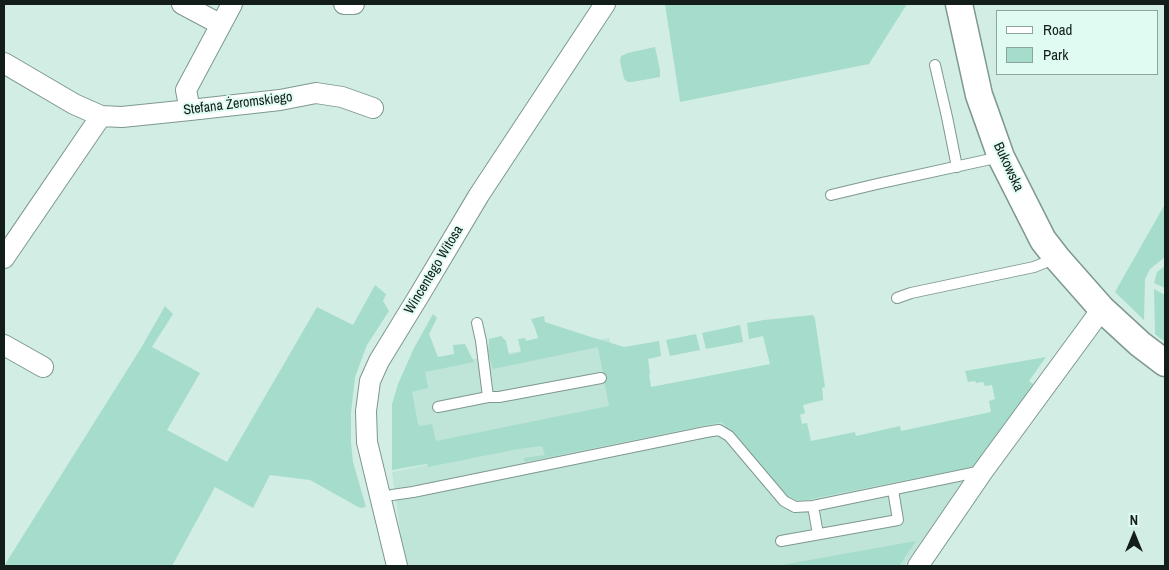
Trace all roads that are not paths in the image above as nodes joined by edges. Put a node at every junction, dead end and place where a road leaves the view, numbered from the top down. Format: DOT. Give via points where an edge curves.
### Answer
graph roads {
  1 [pos="182,4"];
  2 [pos="232,4"];
  3 [pos="344,4"];
  4 [pos="354,4"];
  5 [pos="605,4"];
  6 [pos="959,4"];
  7 [pos="220,26"];
  8 [pos="4,62"];
  9 [pos="934,65"];
  10 [pos="373,108"];
  11 [pos="190,110"];
  12 [pos="101,116"];
  13 [pos="1002,157"];
  14 [pos="957,167"];
  15 [pos="831,195"];
  16 [pos="4,258"];
  17 [pos="1057,258"];
  18 [pos="896,298"];
  19 [pos="1102,308"];
  20 [pos="477,324"];
  21 [pos="4,344"];
  22 [pos="1165,363"];
  23 [pos="43,367"];
  24 [pos="601,378"];
  25 [pos="488,397"];
  26 [pos="438,407"];
  27 [pos="983,471"];
  28 [pos="893,490"];
  29 [pos="381,498"];
  30 [pos="813,506"];
  31 [pos="818,534"];
  32 [pos="781,541"];
  33 [pos="397,566"];
  34 [pos="918,566"];
  1 -- 7 [label="street"];
  2 -- 7 [label="street"];
  3 -- 4 [label="street"];
  5 -- 29 [label="street, Wincentego Witosa" via="479,195 379,361 370,381 366,411 367,442"];
  6 -- 13 [label="street, Bukowska" via="979,95"];
  7 -- 11 [label="street" via="186,90"];
  8 -- 12 [label="street, Stefana Żeromskiego" via="74,104"];
  9 -- 14 [label="lane"];
  10 -- 11 [label="street, Stefana Żeromskiego" via="342,97 316,93"];
  11 -- 12 [label="street, Stefana Żeromskiego"];
  12 -- 16 [label="street"];
  13 -- 14 [label="lane"];
  13 -- 17 [label="street, Bukowska" via="1043,240"];
  14 -- 15 [label="lane"];
  17 -- 18 [label="lane" via="1034,267"];
  17 -- 19 [label="street, Bukowska"];
  19 -- 22 [label="street, Bukowska"];
  19 -- 27 [label="street"];
  20 -- 25 [label="lane"];
  21 -- 23 [label="street"];
  24 -- 25 [label="lane"];
  25 -- 26 [label="lane"];
  27 -- 28 [label="lane"];
  27 -- 34 [label="street"];
  28 -- 30 [label="lane"];
  28 -- 31 [label="lane" via="898,520"];
  29 -- 30 [label="lane" via="719,430 729,436 784,501 795,507"];
  29 -- 33 [label="street, Wincentego Witosa"];
  30 -- 31 [label="lane"];
  31 -- 32 [label="lane"];
}
